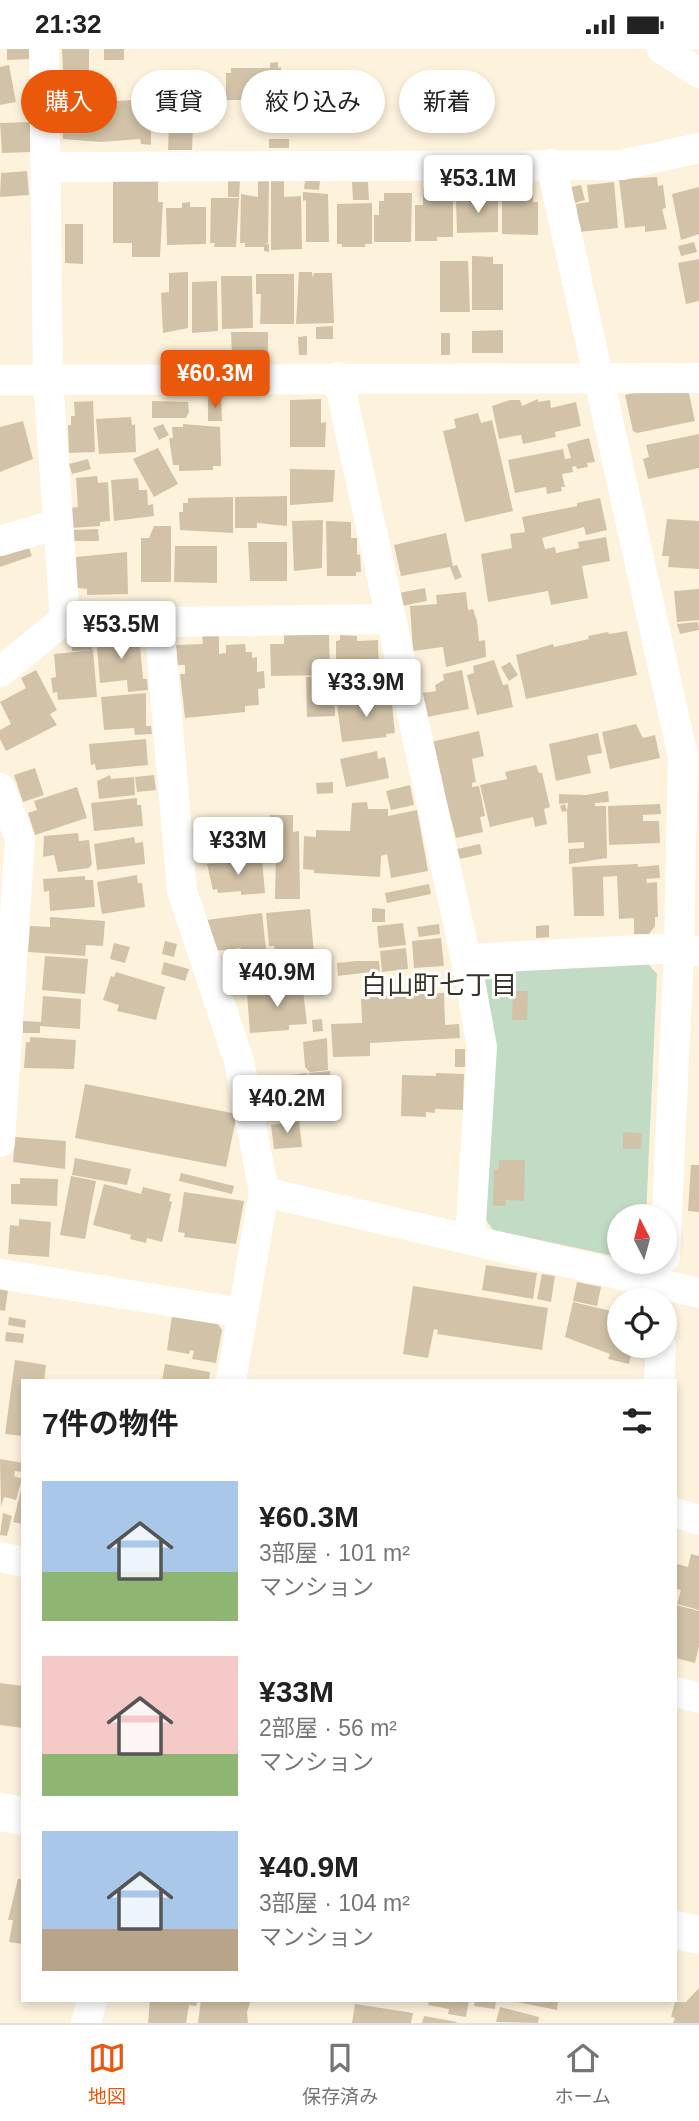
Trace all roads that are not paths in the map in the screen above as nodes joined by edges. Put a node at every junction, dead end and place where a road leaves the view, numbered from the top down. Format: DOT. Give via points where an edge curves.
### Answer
graph roads {
  1 [pos="44,49"];
  2 [pos="662,49"];
  3 [pos="699,73"];
  4 [pos="699,148"];
  5 [pos="551,164"];
  6 [pos="47,167"];
  7 [pos="338,377"];
  8 [pos="598,377"];
  9 [pos="699,378"];
  10 [pos="0,380"];
  11 [pos="48,380"];
  12 [pos="58,524"];
  13 [pos="0,541"];
  14 [pos="65,619"];
  15 [pos="389,619"];
  16 [pos="159,622"];
  17 [pos="0,672"];
  18 [pos="691,758"];
  19 [pos="0,788"];
  20 [pos="689,950"];
  21 [pos="466,959"];
  22 [pos="685,1118"];
  23 [pos="0,1142"];
  24 [pos="264,1192"];
  25 [pos="470,1238"];
  26 [pos="0,1274"];
  27 [pos="664,1276"];
  28 [pos="699,1293"];
  29 [pos="242,1313"];
  30 [pos="660,1358"];
  31 [pos="231,1379"];
  32 [pos="659,1379"];
  33 [pos="677,1513"];
  34 [pos="699,1520"];
  35 [pos="0,1557"];
  36 [pos="21,1562"];
  37 [pos="677,1692"];
  38 [pos="699,1698"];
  39 [pos="0,1811"];
  40 [pos="21,1816"];
  41 [pos="677,1930"];
  42 [pos="699,1935"];
  43 [pos="91,2002"];
  44 [pos="86,2023"];
  1 -- 6 [label="street"];
  2 -- 3 [label="street"];
  4 -- 5 [label="street" via="622,165"];
  5 -- 6 [label="street"];
  5 -- 8 [label="street"];
  6 -- 11 [label="street"];
  7 -- 8 [label="street"];
  7 -- 11 [label="street"];
  7 -- 15 [label="street"];
  8 -- 9 [label="street"];
  8 -- 18 [label="street"];
  10 -- 11 [label="street"];
  11 -- 12 [label="street"];
  12 -- 13 [label="street"];
  12 -- 14 [label="street"];
  14 -- 16 [label="street"];
  14 -- 17 [label="street"];
  15 -- 16 [label="street"];
  15 -- 21 [label="street"];
  16 -- 24 [label="street" via="182,891 239,1061"];
  18 -- 20 [label="street"];
  19 -- 23 [label="street" via="20,839"];
  20 -- 21 [label="street"];
  20 -- 22 [label="street"];
  21 -- 25 [label="street" via="482,1047"];
  22 -- 27 [label="street"];
  24 -- 25 [label="street"];
  24 -- 29 [label="street"];
  25 -- 27 [label="street"];
  26 -- 29 [label="street"];
  27 -- 28 [label="street"];
  29 -- 31 [label="street"];
  30 -- 32 [label="street"];
  33 -- 34 [label="street"];
  35 -- 36 [label="street"];
  37 -- 38 [label="street"];
  39 -- 40 [label="main road"];
  41 -- 42 [label="main road"];
  43 -- 44 [label="street"];
}
